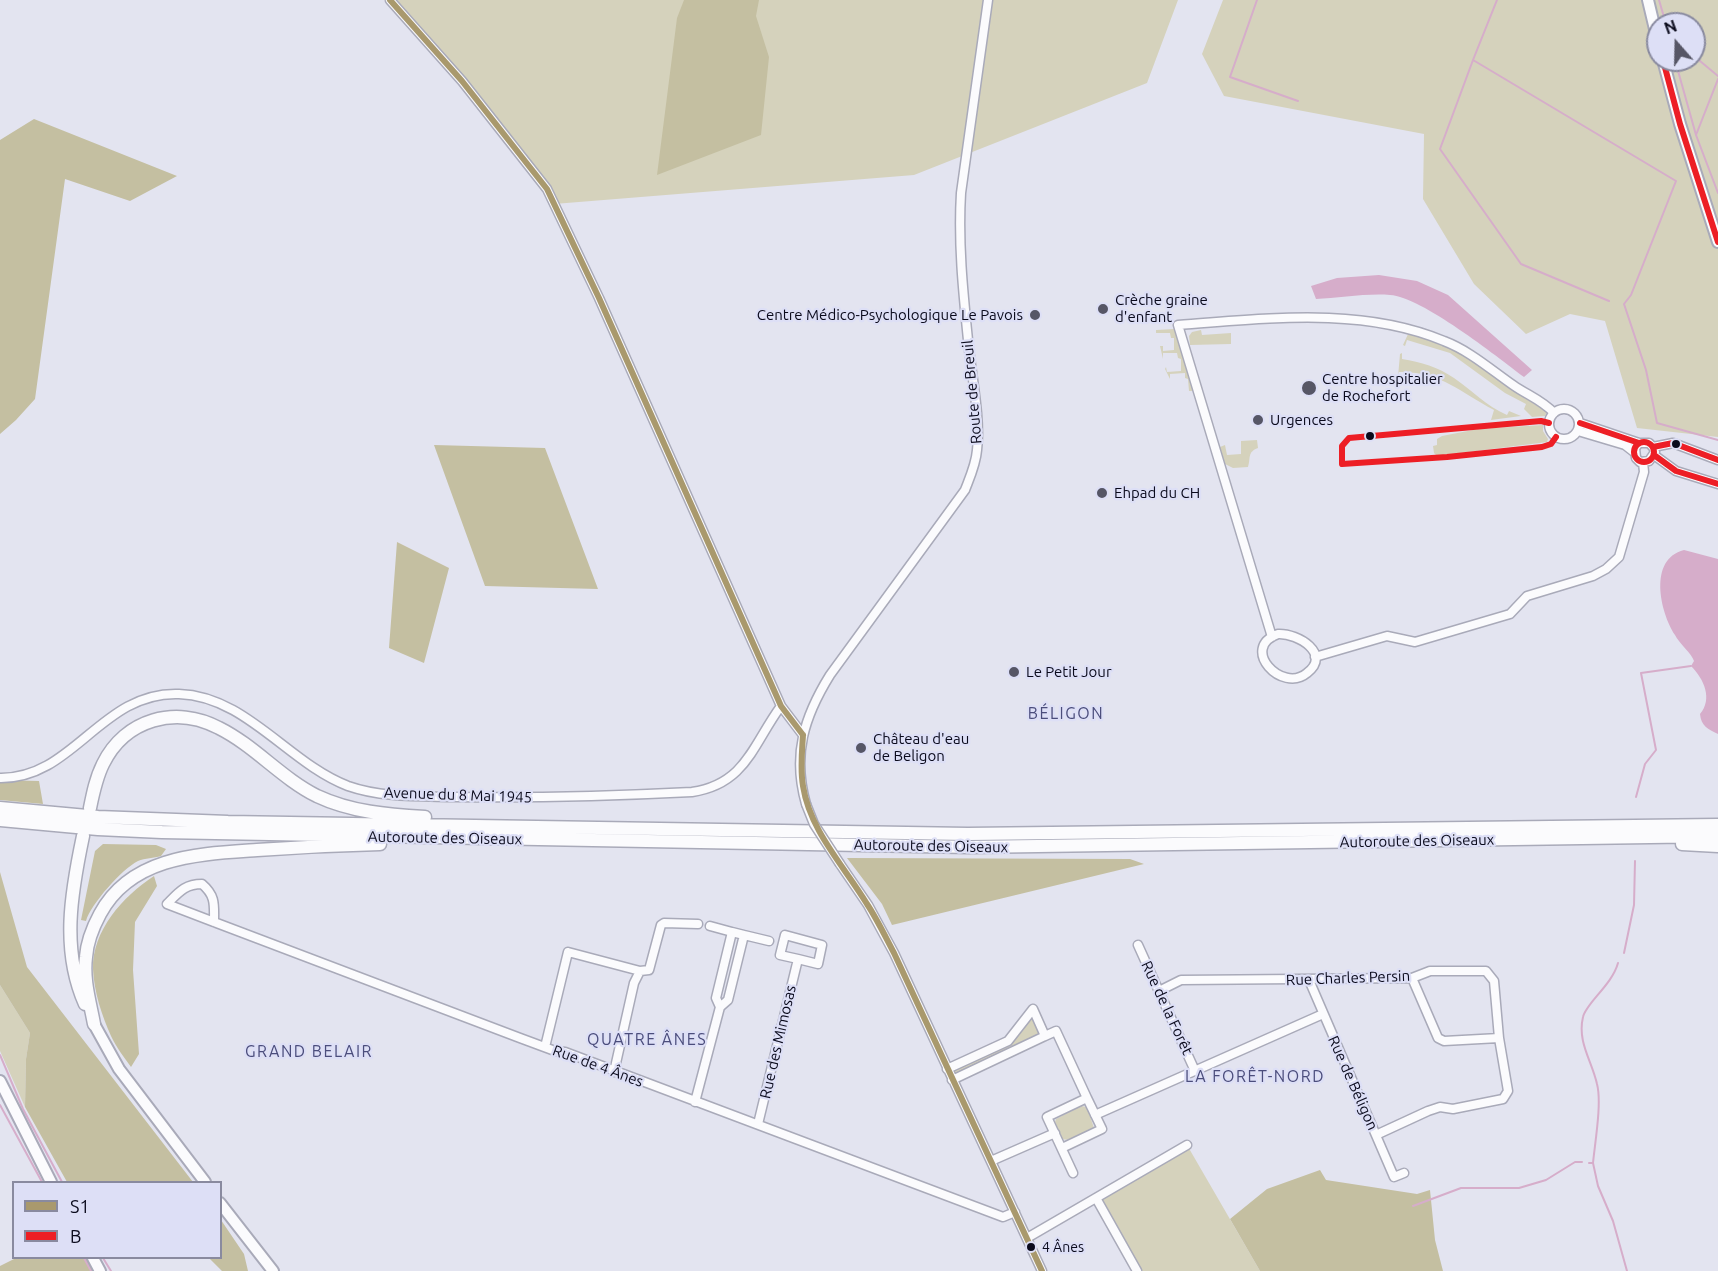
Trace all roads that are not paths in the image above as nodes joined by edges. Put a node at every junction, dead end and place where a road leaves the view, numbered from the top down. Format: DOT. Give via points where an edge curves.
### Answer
graph roads {
  1 [pos="390,0"];
  2 [pos="988,0"];
  3 [pos="1666,72"];
  4 [pos="1718,242"];
  5 [pos="1554,413"];
  6 [pos="1579,427"];
  7 [pos="1639,443"];
  8 [pos="1654,451"];
  9 [pos="1634,452"];
  10 [pos="1718,460"];
  11 [pos="1643,462"];
  12 [pos="1718,484"];
  13 [pos="1272,637"];
  14 [pos="1315,657"];
  15 [pos="781,706"];
  16 [pos="803,735"];
  17 [pos="0,778"];
  18 [pos="0,808"];
  19 [pos="90,808"];
  20 [pos="0,820"];
  21 [pos="1718,825"];
  22 [pos="558,827"];
  23 [pos="83,836"];
  24 [pos="1718,836"];
  25 [pos="1573,838"];
  26 [pos="502,839"];
  27 [pos="1718,846"];
  28 [pos="214,922"];
  29 [pos="698,924"];
  30 [pos="710,926"];
  31 [pos="732,932"];
  32 [pos="744,935"];
  33 [pos="769,941"];
  34 [pos="1138,945"];
  35 [pos="798,959"];
  36 [pos="640,971"];
  37 [pos="1412,978"];
  38 [pos="1309,980"];
  39 [pos="1159,991"];
  40 [pos="720,1007"];
  41 [pos="1323,1014"];
  42 [pos="94,1024"];
  43 [pos="1045,1036"];
  44 [pos="1499,1038"];
  45 [pos="545,1047"];
  46 [pos="947,1069"];
  47 [pos="1196,1071"];
  48 [pos="614,1072"];
  49 [pos="952,1080"];
  50 [pos="0,1081"];
  51 [pos="1087,1098"];
  52 [pos="695,1102"];
  53 [pos="1095,1115"];
  54 [pos="758,1124"];
  55 [pos="1055,1132"];
  56 [pos="1376,1135"];
  57 [pos="1187,1145"];
  58 [pos="1062,1148"];
  59 [pos="991,1161"];
  60 [pos="1073,1173"];
  61 [pos="1404,1173"];
  62 [pos="50,1181"];
  63 [pos="204,1181"];
  64 [pos="1096,1198"];
  65 [pos="222,1206"];
  66 [pos="1015,1212"];
  67 [pos="1027,1238"];
  68 [pos="273,1271"];
  69 [pos="1042,1271"];
  70 [pos="1137,1271"];
  1 -- 15 [label="street" via="462,81 547,189"];
  2 -- 16 [label="street, Route de Breuil" via="959,219 977,424 974,468 965,490 830,675 813,705"];
  3 -- 4 [label="main road"];
  5 -- 6 [label="street" via="1568,409 1576,414"];
  5 -- 6 [label="street" via="1549,427 1556,437 1569,439"];
  5 -- 13 [label="street" via="1478,358 1405,328 1325,317 1179,325"];
  6 -- 7 [label="street"];
  6 -- 9 [label="street"];
  7 -- 8 [label="street" via="1649,443"];
  7 -- 9 [label="street"];
  8 -- 10 [label="street" via="1674,443"];
  8 -- 11 [label="street" via="1651,459"];
  8 -- 12 [label="street" via="1676,471"];
  9 -- 11 [label="street"];
  11 -- 14 [label="street" via="1644,472 1619,557 1606,569 1527,596 1510,614 1415,642 1387,636"];
  13 -- 14 [label="street" via="1284,634 1300,639 1311,646"];
  13 -- 14 [label="street" via="1263,652 1271,671 1292,678 1303,676 1310,672"];
  15 -- 16 [label="street"];
  15 -- 17 [label="street, Avenue du 8 Mai 1945" via="730,779 692,792 535,798 366,791 315,769 221,703 177,694 129,704 43,769"];
  16 -- 46 [label="street, Route de Breuil, bridge" via="800,771 814,824 868,905"];
  18 -- 22 [label="highway, Autoroute des Oiseaux" via="163,820"];
  19 -- 22 [label="highway" via="103,764 122,737 150,720 183,716 220,728 282,774 334,802 376,813"];
  20 -- 26 [label="highway, Autoroute des Oiseaux" via="162,832"];
  21 -- 22 [label="highway, Autoroute des Oiseaux" via="980,834"];
  23 -- 42 [label="highway" via="71,900 70,936 77,986"];
  24 -- 25 [label="highway, Autoroute des Oiseaux"];
  25 -- 26 [label="highway, Autoroute des Oiseaux" via="970,847"];
  25 -- 27 [label="highway"];
  26 -- 42 [label="highway" via="229,852 178,858 144,870 112,895 91,934 85,969"];
  28 -- 28 [label="street, Rue de 4 Ânes" via="195,915 167,904 182,888 202,884 211,891"];
  28 -- 45 [label="street, Rue de 4 Ânes"];
  29 -- 36 [label="street" via="661,925 649,970"];
  30 -- 31 [label="street"];
  31 -- 32 [label="street"];
  31 -- 40 [label="street" via="716,998"];
  32 -- 33 [label="street"];
  32 -- 40 [label="street" via="728,1000"];
  34 -- 39 [label="street, Rue de la Forêt"];
  35 -- 35 [label="street" via="818,964 822,945 785,935 780,955"];
  35 -- 54 [label="street, Rue des Mimosas"];
  36 -- 45 [label="street" via="568,952"];
  36 -- 48 [label="street"];
  37 -- 38 [label="street, Rue Charles Persin"];
  37 -- 44 [label="street" via="1438,1038"];
  37 -- 44 [label="street, Rue Charles Persin" via="1430,971 1486,971 1494,981"];
  38 -- 39 [label="street, Rue Charles Persin" via="1181,981"];
  38 -- 41 [label="street, Rue de Béligon"];
  39 -- 47 [label="street, Rue de la Forêt"];
  40 -- 52 [label="street"];
  41 -- 47 [label="street"];
  41 -- 56 [label="street, Rue de Béligon"];
  42 -- 63 [label="main road" via="119,1069"];
  43 -- 46 [label="street" via="1033,1009 1008,1041"];
  43 -- 49 [label="street"];
  43 -- 51 [label="street" via="1056,1031"];
  44 -- 56 [label="street, Rue Charles Persin" via="1508,1091 1503,1099 1452,1109 1440,1107"];
  45 -- 48 [label="street, Rue de 4 Ânes"];
  46 -- 49 [label="street"];
  47 -- 53 [label="street"];
  48 -- 52 [label="street, Rue de 4 Ânes"];
  49 -- 59 [label="street"];
  50 -- 62 [label="main road"];
  51 -- 53 [label="street"];
  51 -- 55 [label="street" via="1047,1117"];
  52 -- 54 [label="street, Rue de 4 Ânes"];
  53 -- 58 [label="street" via="1102,1130"];
  54 -- 66 [label="street, Rue de 4 Ânes" via="1003,1217"];
  55 -- 58 [label="street"];
  55 -- 59 [label="street"];
  56 -- 61 [label="street, Rue de Béligon" via="1394,1177"];
  57 -- 64 [label="street"];
  58 -- 60 [label="street"];
  59 -- 66 [label="street"];
  64 -- 67 [label="street"];
  64 -- 70 [label="street"];
  65 -- 68 [label="main road"];
  66 -- 67 [label="street"];
  67 -- 69 [label="street"];
}
